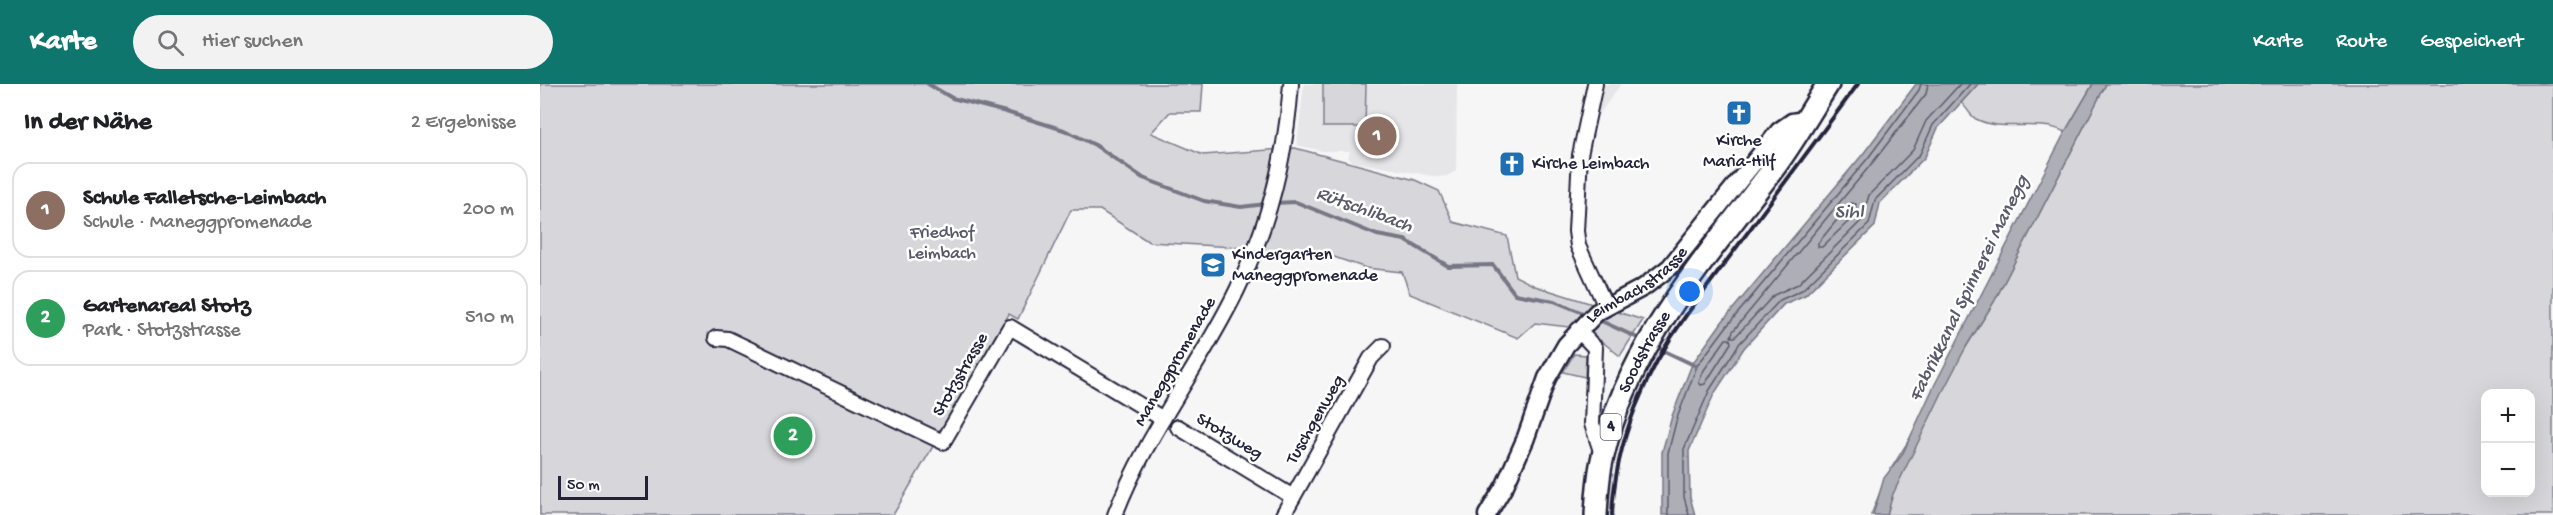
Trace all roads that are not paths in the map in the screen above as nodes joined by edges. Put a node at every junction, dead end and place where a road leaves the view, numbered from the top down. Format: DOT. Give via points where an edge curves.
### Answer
graph roads {
  1 [pos="1291,84"];
  2 [pos="1595,84"];
  3 [pos="1828,84"];
  4 [pos="1805,120"];
  5 [pos="1602,309"];
  6 [pos="1581,327"];
  7 [pos="716,338"];
  8 [pos="1383,346"];
  9 [pos="1163,419"];
  10 [pos="1178,426"];
  11 [pos="1602,457"];
  12 [pos="1293,497"];
  13 [pos="1115,515"];
  14 [pos="1283,515"];
  15 [pos="1487,515"];
  16 [pos="1596,515"];
  1 -- 9 [label="street, Maneggpromenade" via="1283,152 1261,233 1236,292"];
  2 -- 5 [label="street" via="1580,155 1576,231"];
  3 -- 4 [label="main road, 4"];
  4 -- 5 [label="street, Leimbachstrasse" via="1792,122 1779,131 1670,267 1644,287"];
  4 -- 11 [label="main road, Soodstrasse / 4" via="1649,340 1622,398"];
  5 -- 6 [label="street, Leimbachstrasse"];
  6 -- 11 [label="street" via="1594,348 1592,424"];
  6 -- 15 [label="street, Leimbachstrasse" via="1548,375 1509,476"];
  7 -- 9 [label="street, Stotzstrasse" via="728,339 943,442 1010,327"];
  8 -- 12 [label="street, Tuschgenweg" via="1371,358"];
  9 -- 13 [label="street, Maneggpromenade"];
  10 -- 12 [label="street, Stotzweg"];
  11 -- 16 [label="main road, Soodstrasse / 4"];
  12 -- 14 [label="street, Tuschgenweg"];
}
